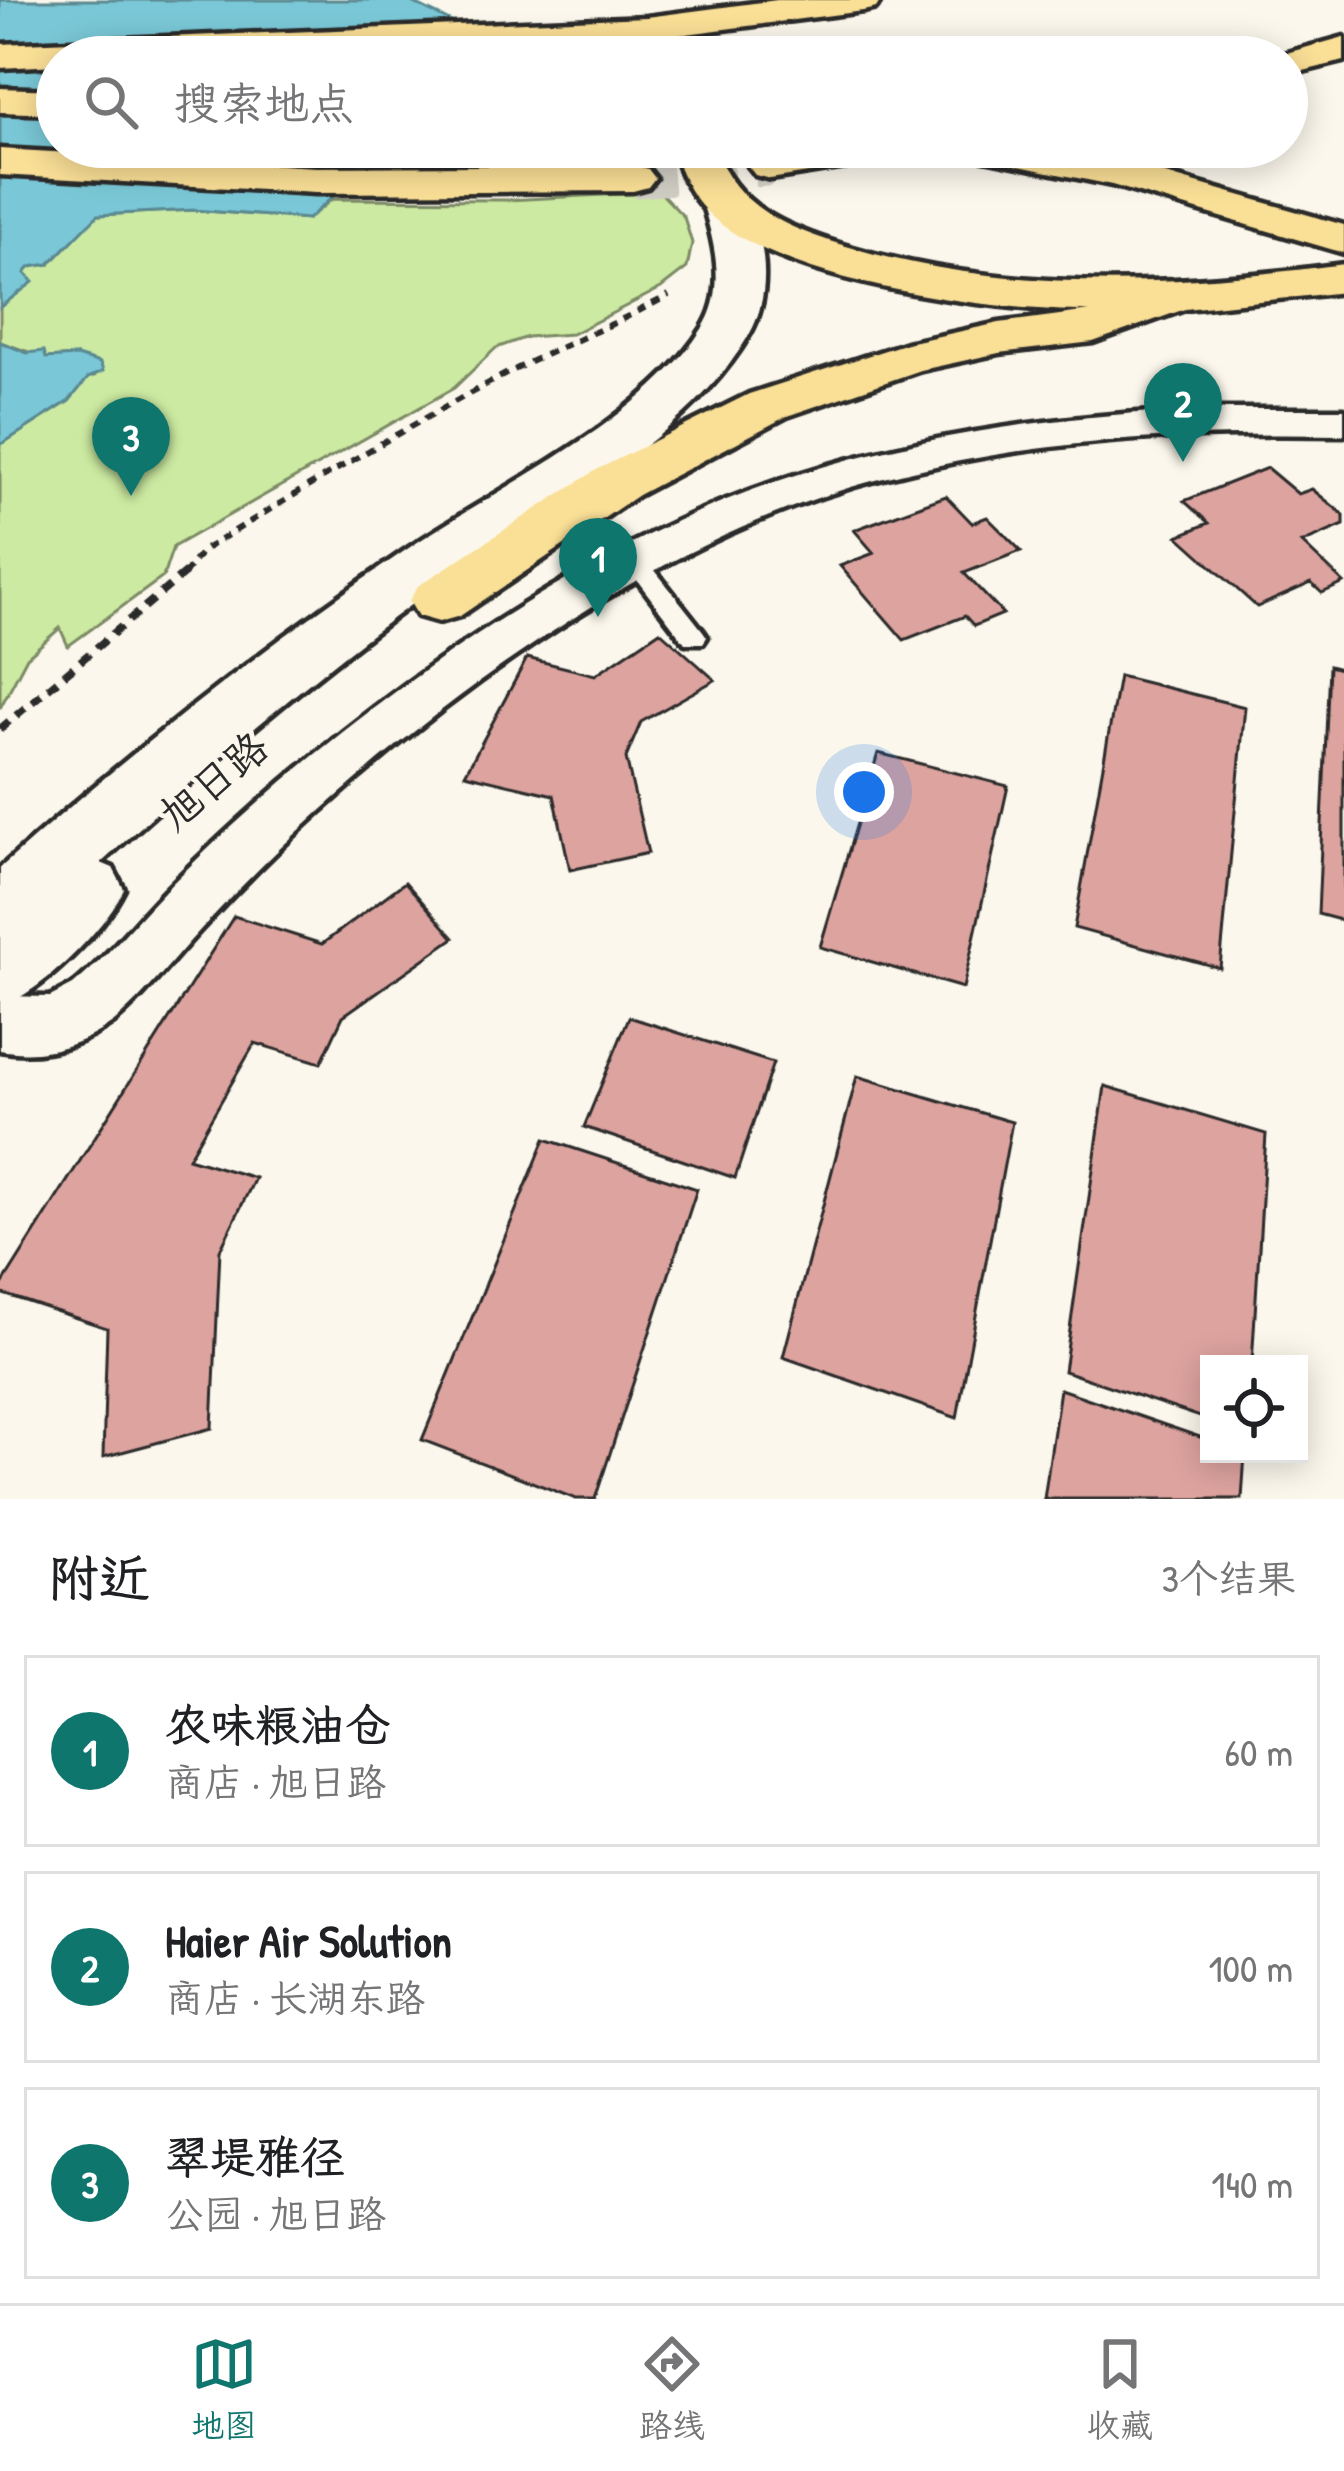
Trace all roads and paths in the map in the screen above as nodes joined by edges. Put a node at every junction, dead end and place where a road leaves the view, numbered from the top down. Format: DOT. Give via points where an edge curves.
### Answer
graph roads {
  1 [pos="632,0"];
  2 [pos="863,0"];
  3 [pos="883,0"];
  4 [pos="184,36"];
  5 [pos="457,36"];
  6 [pos="787,36"];
  7 [pos="36,44"];
  8 [pos="0,46"];
  9 [pos="1344,49"];
  10 [pos="36,54"];
  11 [pos="0,56"];
  12 [pos="1308,58"];
  13 [pos="36,67"];
  14 [pos="0,68"];
  15 [pos="36,80"];
  16 [pos="0,81"];
  17 [pos="0,100"];
  18 [pos="36,101"];
  19 [pos="0,162"];
  20 [pos="36,165"];
  21 [pos="76,168"];
  22 [pos="630,168"];
  23 [pos="703,168"];
  24 [pos="1086,168"];
  25 [pos="1157,168"];
  26 [pos="638,172"];
  27 [pos="725,205"];
  28 [pos="1344,219"];
  29 [pos="1344,239"];
  30 [pos="1344,278"];
  31 [pos="1181,294"];
  32 [pos="669,295"];
  33 [pos="1344,325"];
  34 [pos="1344,422"];
  35 [pos="638,566"];
  36 [pos="432,583"];
  37 [pos="694,637"];
  38 [pos="0,729"];
  39 [pos="0,913"];
  40 [pos="0,974"];
  41 [pos="0,1023"];
  1 -- 4 [label="main road"];
  2 -- 5 [label="main road" via="662,27"];
  3 -- 6 [label="main road"];
  7 -- 8 [label="main road"];
  9 -- 12 [label="main road"];
  10 -- 11 [label="main road"];
  13 -- 14 [label="main road"];
  15 -- 16 [label="main road"];
  17 -- 18 [label="main road"];
  19 -- 20 [label="main road"];
  21 -- 26 [label="main road" via="357,183"];
  22 -- 26 [label="main road"];
  23 -- 27 [label="main road"];
  24 -- 29 [label="main road"];
  25 -- 28 [label="main road"];
  26 -- 27 [label="main road"];
  27 -- 31 [label="main road" via="799,245 910,278 1060,293"];
  27 -- 36 [label="main road" via="742,281 713,349 650,410"];
  30 -- 31 [label="main road"];
  31 -- 33 [label="main road"];
  31 -- 36 [label="main road" via="1093,327 907,358 768,405"];
  32 -- 38 [label="path" via="510,371 202,551 178,582"];
  34 -- 35 [label="street" via="980,443 806,487"];
  35 -- 37 [label="lane"];
  35 -- 41 [label="street" via="470,670 343,762 80,1012 35,1026"];
  36 -- 39 [label="main road, 旭日路" via="193,744"];
  36 -- 40 [label="main road, 旭日路"];
}
